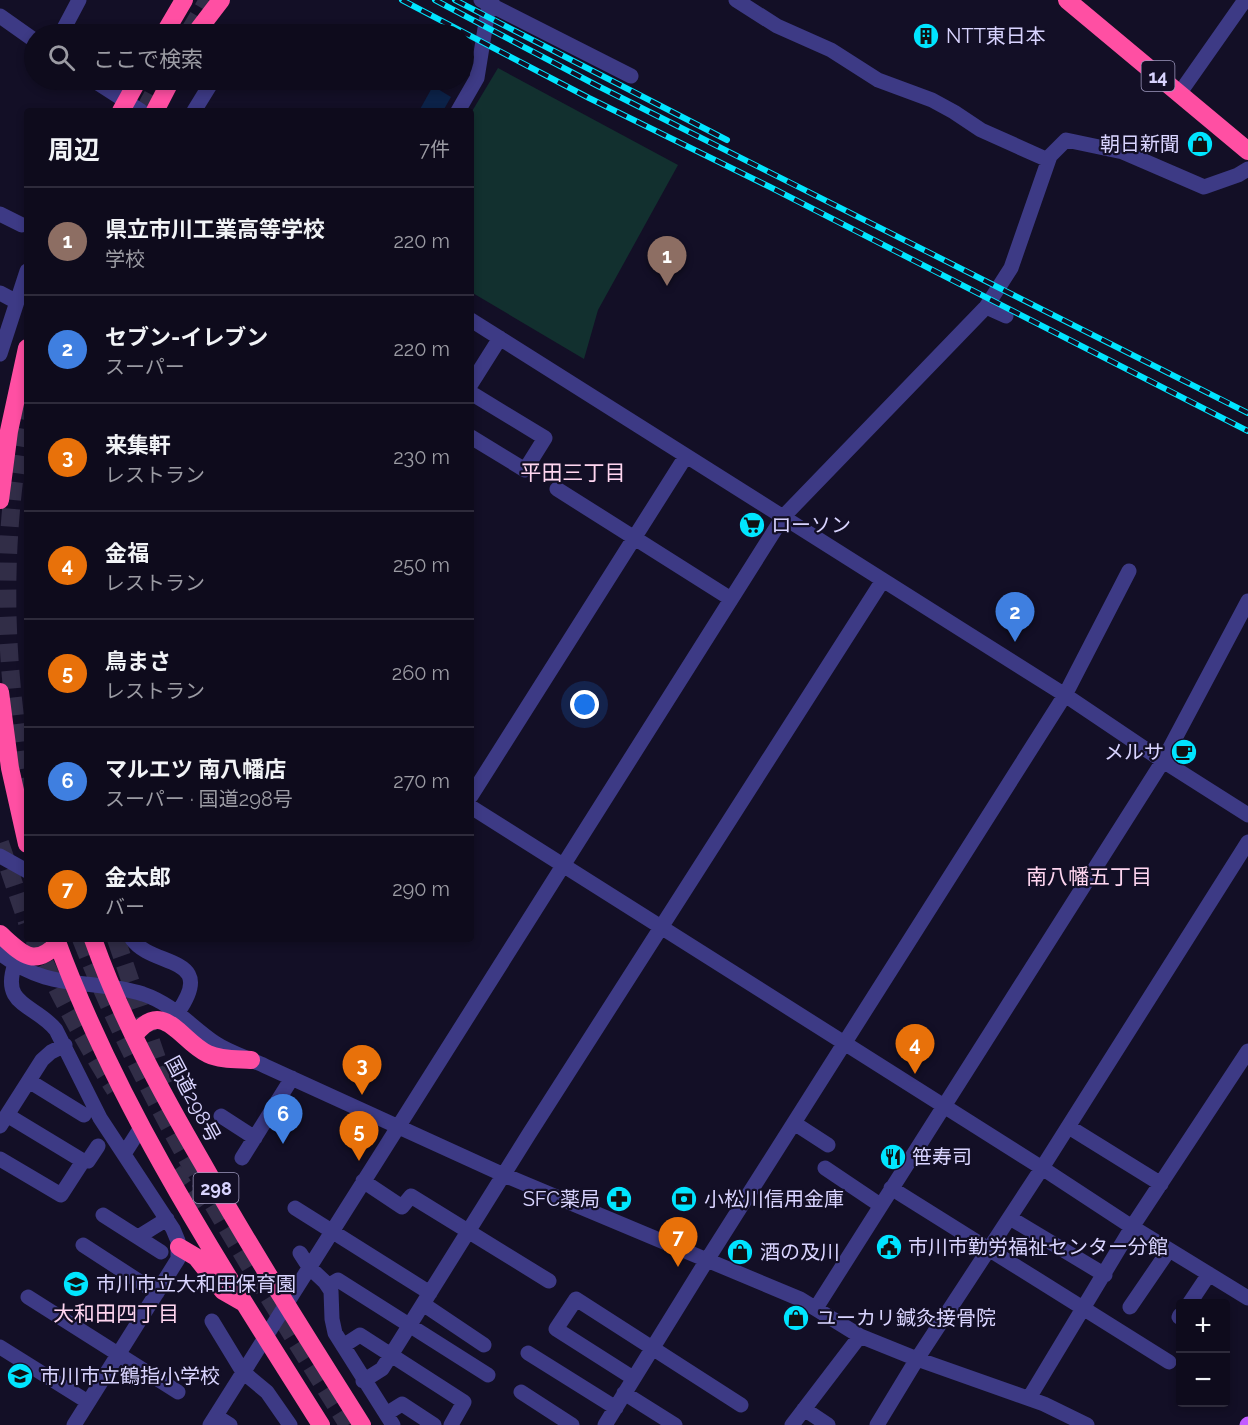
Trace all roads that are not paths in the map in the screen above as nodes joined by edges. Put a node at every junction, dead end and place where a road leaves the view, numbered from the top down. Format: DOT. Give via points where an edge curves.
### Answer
graph roads {
  1 [pos="79,0"];
  2 [pos="177,0"];
  3 [pos="184,0"];
  4 [pos="215,0"];
  5 [pos="221,0"];
  6 [pos="736,0"];
  7 [pos="1067,0"];
  8 [pos="1245,0"];
  9 [pos="488,1"];
  10 [pos="0,16"];
  11 [pos="66,24"];
  12 [pos="168,24"];
  13 [pos="170,24"];
  14 [pos="201,24"];
  15 [pos="203,24"];
  16 [pos="24,33"];
  17 [pos="631,76"];
  18 [pos="474,83"];
  19 [pos="106,90"];
  20 [pos="135,90"];
  21 [pos="166,90"];
  22 [pos="207,90"];
  23 [pos="470,90"];
  24 [pos="1179,94"];
  25 [pos="129,108"];
  26 [pos="157,108"];
  27 [pos="196,108"];
  28 [pos="460,108"];
  29 [pos="1248,151"];
  30 [pos="1048,160"];
  31 [pos="1248,170"];
  32 [pos="0,214"];
  33 [pos="22,225"];
  34 [pos="24,280"];
  35 [pos="0,293"];
  36 [pos="17,302"];
  37 [pos="986,307"];
  38 [pos="1006,316"];
  39 [pos="474,322"];
  40 [pos="500,338"];
  41 [pos="0,354"];
  42 [pos="24,362"];
  43 [pos="474,379"];
  44 [pos="474,395"];
  45 [pos="9,431"];
  46 [pos="474,439"];
  47 [pos="0,454"];
  48 [pos="686,456"];
  49 [pos="557,489"];
  50 [pos="0,500"];
  51 [pos="783,517"];
  52 [pos="634,539"];
  53 [pos="1129,571"];
  54 [pos="883,580"];
  55 [pos="731,599"];
  56 [pos="1248,601"];
  57 [pos="0,692"];
  58 [pos="1065,695"];
  59 [pos="1163,761"];
  60 [pos="474,791"];
  61 [pos="474,809"];
  62 [pos="1248,815"];
  63 [pos="24,831"];
  64 [pos="1248,842"];
  65 [pos="0,856"];
  66 [pos="562,866"];
  67 [pos="24,868"];
  68 [pos="662,927"];
  69 [pos="0,934"];
  70 [pos="56,942"];
  71 [pos="57,942"];
  72 [pos="94,942"];
  73 [pos="135,942"];
  74 [pos="0,953"];
  75 [pos="15,964"];
  76 [pos="73,983"];
  77 [pos="2,986"];
  78 [pos="113,988"];
  79 [pos="178,1012"];
  80 [pos="134,1036"];
  81 [pos="844,1042"];
  82 [pos="65,1045"];
  83 [pos="1248,1051"];
  84 [pos="251,1060"];
  85 [pos="292,1078"];
  86 [pos="28,1081"];
  87 [pos="943,1105"];
  88 [pos="4,1114"];
  89 [pos="84,1115"];
  90 [pos="221,1116"];
  91 [pos="794,1123"];
  92 [pos="142,1126"];
  93 [pos="398,1126"];
  94 [pos="1069,1127"];
  95 [pos="255,1138"];
  96 [pos="828,1145"];
  97 [pos="98,1146"];
  98 [pos="124,1154"];
  99 [pos="242,1158"];
  100 [pos="0,1159"];
  101 [pos="83,1161"];
  102 [pos="825,1168"];
  103 [pos="1042,1168"];
  104 [pos="504,1175"];
  105 [pos="363,1181"];
  106 [pos="1161,1184"];
  107 [pos="891,1188"];
  108 [pos="880,1205"];
  109 [pos="295,1208"];
  110 [pos="104,1215"];
  111 [pos="1010,1218"];
  112 [pos="166,1219"];
  113 [pos="1132,1227"];
  114 [pos="468,1231"];
  115 [pos="332,1232"];
  116 [pos="138,1237"];
  117 [pos="83,1245"];
  118 [pos="179,1247"];
  119 [pos="991,1249"];
  120 [pos="1169,1250"];
  121 [pos="160,1252"];
  122 [pos="300,1253"];
  123 [pos="706,1260"];
  124 [pos="309,1267"];
  125 [pos="1105,1275"];
  126 [pos="1209,1275"];
  127 [pos="549,1281"];
  128 [pos="328,1286"];
  129 [pos="157,1293"];
  130 [pos="28,1297"];
  131 [pos="426,1298"];
  132 [pos="1248,1298"];
  133 [pos="1192,1299"];
  134 [pos="245,1303"];
  135 [pos="286,1304"];
  136 [pos="1084,1307"];
  137 [pos="1130,1307"];
  138 [pos="816,1308"];
  139 [pos="212,1321"];
  140 [pos="410,1324"];
  141 [pos="266,1336"];
  142 [pos="860,1336"];
  143 [pos="484,1345"];
  144 [pos="343,1346"];
  145 [pos="0,1347"];
  146 [pos="652,1347"];
  147 [pos="528,1353"];
  148 [pos="119,1354"];
  149 [pos="391,1355"];
  150 [pos="917,1359"];
  151 [pos="1169,1362"];
  152 [pos="243,1372"];
  153 [pos="488,1375"];
  154 [pos="633,1378"];
  155 [pos="363,1381"];
  156 [pos="178,1392"];
  157 [pos="520,1392"];
  158 [pos="624,1394"];
  159 [pos="1029,1398"];
  160 [pos="88,1402"];
  161 [pos="741,1405"];
  162 [pos="616,1408"];
  163 [pos="804,1409"];
  164 [pos="389,1419"];
  165 [pos="213,1421"];
  166 [pos="74,1425"];
  167 [pos="230,1425"];
  168 [pos="290,1425"];
  169 [pos="321,1425"];
  170 [pos="362,1425"];
  171 [pos="434,1425"];
  172 [pos="451,1425"];
  173 [pos="572,1425"];
  174 [pos="605,1425"];
  175 [pos="675,1425"];
  176 [pos="792,1425"];
  177 [pos="828,1425"];
  178 [pos="877,1425"];
  179 [pos="1087,1425"];
  1 -- 11 [label="street"];
  2 -- 12 [label="highway"];
  3 -- 13 [label="highway"];
  4 -- 14 [label="highway"];
  5 -- 15 [label="highway"];
  6 -- 30 [label="street" via="777,26 831,50 878,80 932,100 981,130"];
  7 -- 24 [label="highway, 14"];
  8 -- 24 [label="street"];
  9 -- 17 [label="street"];
  9 -- 18 [label="street"];
  10 -- 16 [label="street"];
  19 -- 25 [label="street"];
  20 -- 25 [label="highway"];
  21 -- 26 [label="highway"];
  22 -- 27 [label="street"];
  23 -- 28 [label="street"];
  24 -- 29 [label="highway, 14"];
  30 -- 31 [label="street" via="1066,140 1123,152 1204,187"];
  30 -- 37 [label="street" via="1011,268"];
  32 -- 33 [label="street"];
  34 -- 36 [label="street"];
  35 -- 36 [label="street"];
  36 -- 41 [label="street"];
  37 -- 38 [label="street"];
  37 -- 51 [label="street"];
  39 -- 40 [label="street"];
  40 -- 43 [label="street"];
  40 -- 48 [label="street"];
  42 -- 45 [label="highway"];
  44 -- 46 [label="street" via="545,438 525,470"];
  45 -- 47 [label="highway"];
  45 -- 50 [label="highway"];
  48 -- 51 [label="street"];
  48 -- 52 [label="street"];
  49 -- 52 [label="street"];
  51 -- 54 [label="street"];
  51 -- 55 [label="street"];
  52 -- 55 [label="street"];
  52 -- 60 [label="street"];
  53 -- 58 [label="street"];
  54 -- 58 [label="street"];
  54 -- 68 [label="street"];
  55 -- 66 [label="street"];
  56 -- 59 [label="street"];
  57 -- 63 [label="highway" via="10,768"];
  58 -- 59 [label="street"];
  58 -- 81 [label="street"];
  59 -- 62 [label="street"];
  59 -- 87 [label="street"];
  61 -- 66 [label="street"];
  64 -- 94 [label="street"];
  65 -- 67 [label="street"];
  66 -- 68 [label="street"];
  66 -- 93 [label="street"];
  68 -- 81 [label="street"];
  68 -- 104 [label="street"];
  69 -- 70 [label="highway" via="30,957 45,955"];
  71 -- 76 [label="highway, 298"];
  72 -- 78 [label="highway, 国道298号 / 298"];
  73 -- 79 [label="street" via="146,952 176,963 188,975 190,994"];
  74 -- 75 [label="street"];
  75 -- 76 [label="street" via="45,978"];
  75 -- 77 [label="street"];
  76 -- 78 [label="street"];
  76 -- 92 [label="highway, 298"];
  77 -- 82 [label="street" via="13,1002 51,1024"];
  78 -- 79 [label="street" via="153,998"];
  78 -- 80 [label="highway, 国道298号 / 298"];
  79 -- 84 [label="street" via="217,1044"];
  80 -- 84 [label="highway" via="147,1023 162,1020 208,1054"];
  80 -- 135 [label="highway, 国道298号 / 298" via="192,1145"];
  81 -- 87 [label="street"];
  81 -- 91 [label="street"];
  82 -- 86 [label="street" via="42,1060"];
  82 -- 98 [label="street" via="96,1110"];
  83 -- 106 [label="street"];
  84 -- 85 [label="street"];
  85 -- 93 [label="street"];
  85 -- 95 [label="street"];
  86 -- 88 [label="street"];
  86 -- 89 [label="street"];
  87 -- 103 [label="street"];
  87 -- 107 [label="street"];
  88 -- 101 [label="street"];
  90 -- 95 [label="street"];
  91 -- 96 [label="street"];
  91 -- 123 [label="street"];
  92 -- 98 [label="street"];
  92 -- 134 [label="highway, 298"];
  93 -- 104 [label="street"];
  93 -- 105 [label="street"];
  94 -- 103 [label="street"];
  94 -- 106 [label="street"];
  95 -- 99 [label="street"];
  97 -- 101 [label="street" via="88,1161"];
  98 -- 112 [label="street"];
  100 -- 101 [label="street" via="61,1194"];
  102 -- 108 [label="street"];
  103 -- 111 [label="street"];
  103 -- 113 [label="street"];
  104 -- 114 [label="street"];
  104 -- 123 [label="street"];
  105 -- 114 [label="street" via="402,1207 411,1196"];
  105 -- 115 [label="street"];
  106 -- 113 [label="street"];
  107 -- 108 [label="street"];
  107 -- 119 [label="street"];
  108 -- 138 [label="street"];
  109 -- 115 [label="street"];
  110 -- 116 [label="street"];
  111 -- 119 [label="street"];
  111 -- 125 [label="street"];
  112 -- 116 [label="street"];
  112 -- 118 [label="street"];
  113 -- 120 [label="street"];
  113 -- 125 [label="street"];
  114 -- 127 [label="street"];
  114 -- 131 [label="street"];
  115 -- 124 [label="street"];
  115 -- 131 [label="street"];
  116 -- 121 [label="street"];
  117 -- 129 [label="street"];
  118 -- 129 [label="street" via="178,1259"];
  118 -- 134 [label="highway" via="196,1257 223,1291"];
  119 -- 136 [label="street"];
  119 -- 150 [label="street"];
  120 -- 126 [label="street"];
  120 -- 137 [label="street"];
  122 -- 124 [label="street"];
  123 -- 138 [label="street"];
  123 -- 146 [label="street"];
  124 -- 128 [label="street"];
  124 -- 135 [label="street"];
  125 -- 136 [label="street"];
  126 -- 132 [label="street"];
  126 -- 133 [label="street"];
  128 -- 140 [label="street" via="338,1280"];
  128 -- 144 [label="street" via="333,1326"];
  129 -- 148 [label="street"];
  130 -- 148 [label="street"];
  131 -- 140 [label="street"];
  131 -- 143 [label="street"];
  134 -- 141 [label="highway, 298"];
  135 -- 141 [label="street"];
  135 -- 170 [label="highway, 国道298号 / 298"];
  136 -- 151 [label="street"];
  136 -- 159 [label="street"];
  138 -- 142 [label="street"];
  139 -- 152 [label="street"];
  140 -- 149 [label="street"];
  140 -- 153 [label="street"];
  141 -- 152 [label="street"];
  141 -- 169 [label="highway, 298"];
  142 -- 150 [label="street"];
  142 -- 163 [label="street"];
  144 -- 149 [label="street" via="360,1335"];
  144 -- 155 [label="street"];
  145 -- 160 [label="street"];
  146 -- 154 [label="street"];
  146 -- 154 [label="street" via="576,1299 556,1329"];
  146 -- 161 [label="street"];
  147 -- 162 [label="street"];
  148 -- 156 [label="street"];
  148 -- 160 [label="street"];
  149 -- 155 [label="street" via="382,1369"];
  149 -- 172 [label="street" via="464,1402"];
  150 -- 159 [label="street"];
  150 -- 178 [label="street"];
  152 -- 165 [label="street"];
  152 -- 168 [label="street" via="267,1392"];
  154 -- 158 [label="street"];
  155 -- 164 [label="street"];
  157 -- 173 [label="street"];
  158 -- 162 [label="street"];
  158 -- 175 [label="street"];
  159 -- 179 [label="street"];
  160 -- 166 [label="street"];
  162 -- 174 [label="street"];
  163 -- 176 [label="street"];
  163 -- 177 [label="street"];
  164 -- 171 [label="street" via="402,1404"];
  165 -- 167 [label="street"];
}
